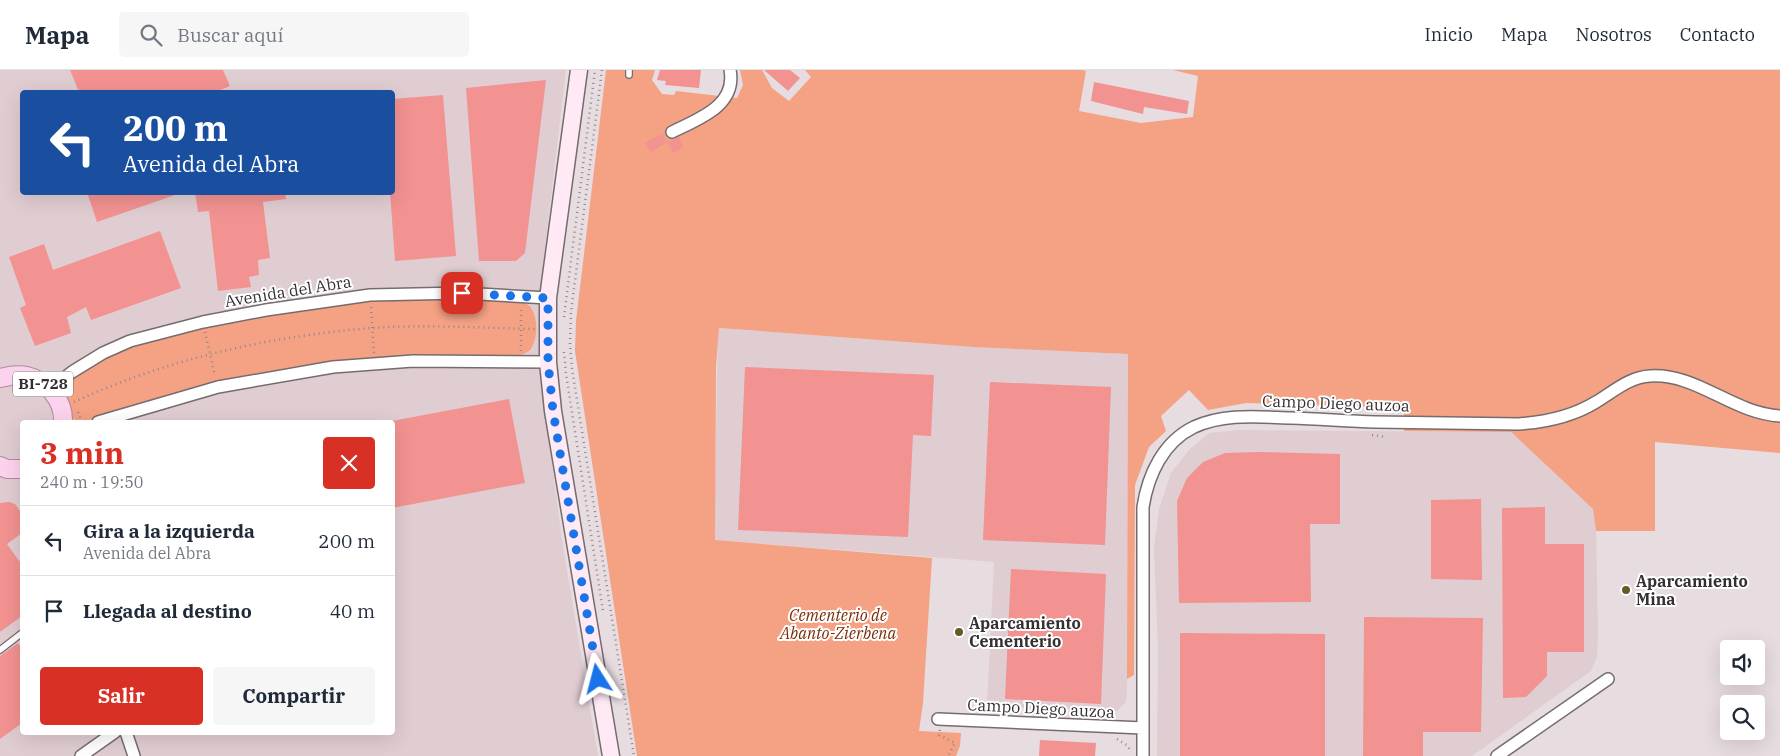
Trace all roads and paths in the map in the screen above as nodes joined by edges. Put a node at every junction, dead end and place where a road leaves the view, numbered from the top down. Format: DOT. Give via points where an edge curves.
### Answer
graph roads {
  1 [pos="579,70"];
  2 [pos="595,70"];
  3 [pos="602,70"];
  4 [pos="730,70"];
  5 [pos="672,132"];
  6 [pos="370,295"];
  7 [pos="522,295"];
  8 [pos="548,298"];
  9 [pos="564,320"];
  10 [pos="203,322"];
  11 [pos="372,328"];
  12 [pos="521,328"];
  13 [pos="547,329"];
  14 [pos="563,346"];
  15 [pos="210,355"];
  16 [pos="520,362"];
  17 [pos="548,362"];
  18 [pos="375,363"];
  19 [pos="0,378"];
  20 [pos="218,387"];
  21 [pos="50,389"];
  22 [pos="74,402"];
  23 [pos="1780,416"];
  24 [pos="63,420"];
  25 [pos="105,420"];
  26 [pos="1367,435"];
  27 [pos="1386,437"];
  28 [pos="0,466"];
  29 [pos="20,469"];
  30 [pos="604,616"];
  31 [pos="20,635"];
  32 [pos="0,650"];
  33 [pos="1608,679"];
  34 [pos="939,724"];
  35 [pos="1143,728"];
  36 [pos="111,735"];
  37 [pos="127,735"];
  38 [pos="81,756"];
  39 [pos="134,756"];
  40 [pos="611,756"];
  41 [pos="634,756"];
  42 [pos="948,756"];
  43 [pos="1142,756"];
  44 [pos="1497,756"];
  1 -- 8 [label="street"];
  2 -- 9 [label="path"];
  3 -- 41 [label="path" via="571,312 570,344"];
  4 -- 5 [label="street" via="728,96 716,109"];
  6 -- 7 [label="street, Avenida del Abra"];
  6 -- 10 [label="street, Avenida del Abra" via="316,301"];
  6 -- 11 [label="path"];
  7 -- 8 [label="street, Avenida del Abra"];
  7 -- 12 [label="path"];
  8 -- 13 [label="street"];
  10 -- 15 [label="path"];
  10 -- 21 [label="street, Avenida del Abra" via="130,340 103,353"];
  11 -- 12 [label="path"];
  11 -- 15 [label="path" via="294,336"];
  11 -- 18 [label="path"];
  12 -- 13 [label="path"];
  12 -- 16 [label="path"];
  13 -- 17 [label="street"];
  14 -- 30 [label="path"];
  15 -- 20 [label="path"];
  15 -- 22 [label="path" via="119,382"];
  16 -- 17 [label="street"];
  16 -- 18 [label="street"];
  17 -- 40 [label="street" via="553,411"];
  18 -- 20 [label="street" via="293,373"];
  19 -- 21 [label="main road, BI-728 / BI-728" via="27,376"];
  20 -- 25 [label="street"];
  21 -- 24 [label="main road, BI-728 / BI-728" via="59,402"];
  23 -- 35 [label="street, Campo Diego auzoa" via="1770,416 1728,401 1687,380 1648,376 1616,388 1575,412 1540,422 1384,422 1249,416 1215,420 1193,428 1165,451 1152,472 1143,507"];
  26 -- 27 [label="path"];
  28 -- 29 [label="main road"];
  31 -- 32 [label="lane"];
  33 -- 44 [label="street"];
  34 -- 35 [label="street, Campo Diego auzoa"];
  34 -- 42 [label="path" via="939,735 955,743"];
  35 -- 43 [label="street, Campo Diego auzoa"];
  36 -- 38 [label="street"];
  37 -- 39 [label="street"];
}
